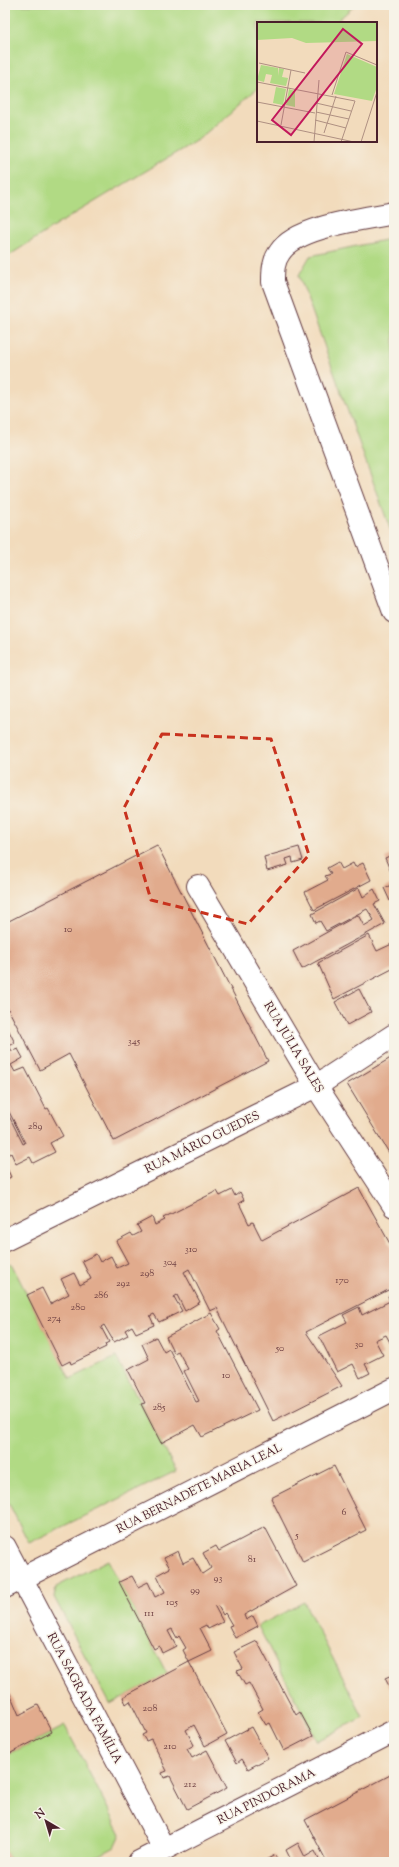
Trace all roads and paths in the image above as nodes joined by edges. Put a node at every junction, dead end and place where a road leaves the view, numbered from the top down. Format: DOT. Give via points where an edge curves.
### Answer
graph roads {
  1 [pos="394,213"];
  2 [pos="394,612"];
  3 [pos="198,886"];
  4 [pos="394,1035"];
  5 [pos="316,1086"];
  6 [pos="394,1206"];
  7 [pos="5,1240"];
  8 [pos="394,1389"];
  9 [pos="5,1547"];
  10 [pos="13,1582"];
  11 [pos="394,1731"];
  12 [pos="164,1849"];
  13 [pos="139,1862"];
  1 -- 2 [label="street" via="308,232 292,240 280,252 273,266 273,282"];
  3 -- 5 [label="street, RUA JÚLIA SALES"];
  4 -- 5 [label="street, RUA MÁRIO GUEDES"];
  5 -- 6 [label="street, RUA JÚLIA SALES"];
  5 -- 7 [label="street, RUA MÁRIO GUEDES"];
  8 -- 10 [label="street, RUA BERNADETE MARIA LEAL"];
  9 -- 10 [label="street, RUA SAGRADA FAMÍLIA"];
  10 -- 12 [label="street, RUA SAGRADA FAMÍLIA"];
  11 -- 12 [label="street, RUA PINDORAMA"];
  12 -- 13 [label="street, RUA PINDORAMA"];
}
